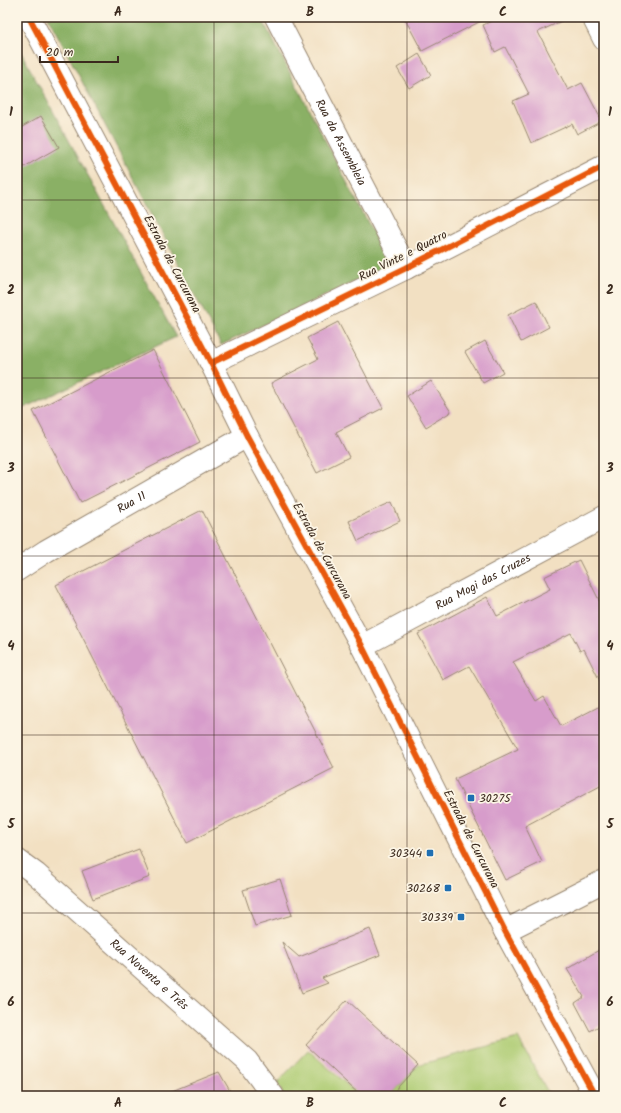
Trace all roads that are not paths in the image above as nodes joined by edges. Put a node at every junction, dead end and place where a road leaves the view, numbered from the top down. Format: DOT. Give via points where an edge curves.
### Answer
graph roads {
  1 [pos="29,17"];
  2 [pos="276,17"];
  3 [pos="593,17"];
  4 [pos="604,39"];
  5 [pos="604,166"];
  6 [pos="406,268"];
  7 [pos="211,363"];
  8 [pos="247,436"];
  9 [pos="604,517"];
  10 [pos="17,570"];
  11 [pos="362,646"];
  12 [pos="17,860"];
  13 [pos="604,881"];
  14 [pos="505,931"];
  15 [pos="273,1096"];
  16 [pos="595,1096"];
  1 -- 7 [label="street, Estrada de Curcurana"];
  2 -- 6 [label="street, Rua da Assembleia"];
  3 -- 4 [label="street"];
  5 -- 6 [label="street, Rua Vinte e Quatro"];
  6 -- 7 [label="street, Rua Vinte e Quatro"];
  7 -- 8 [label="street, Estrada de Curcurana"];
  8 -- 10 [label="street, Rua 11"];
  8 -- 11 [label="street, Estrada de Curcurana"];
  9 -- 11 [label="street, Rua Mogi das Cruzes"];
  11 -- 14 [label="street, Estrada de Curcurana"];
  12 -- 15 [label="street, Rua Noventa e Três" via="247,1061"];
  13 -- 14 [label="street"];
  14 -- 16 [label="street, Estrada de Curcurana"];
}
